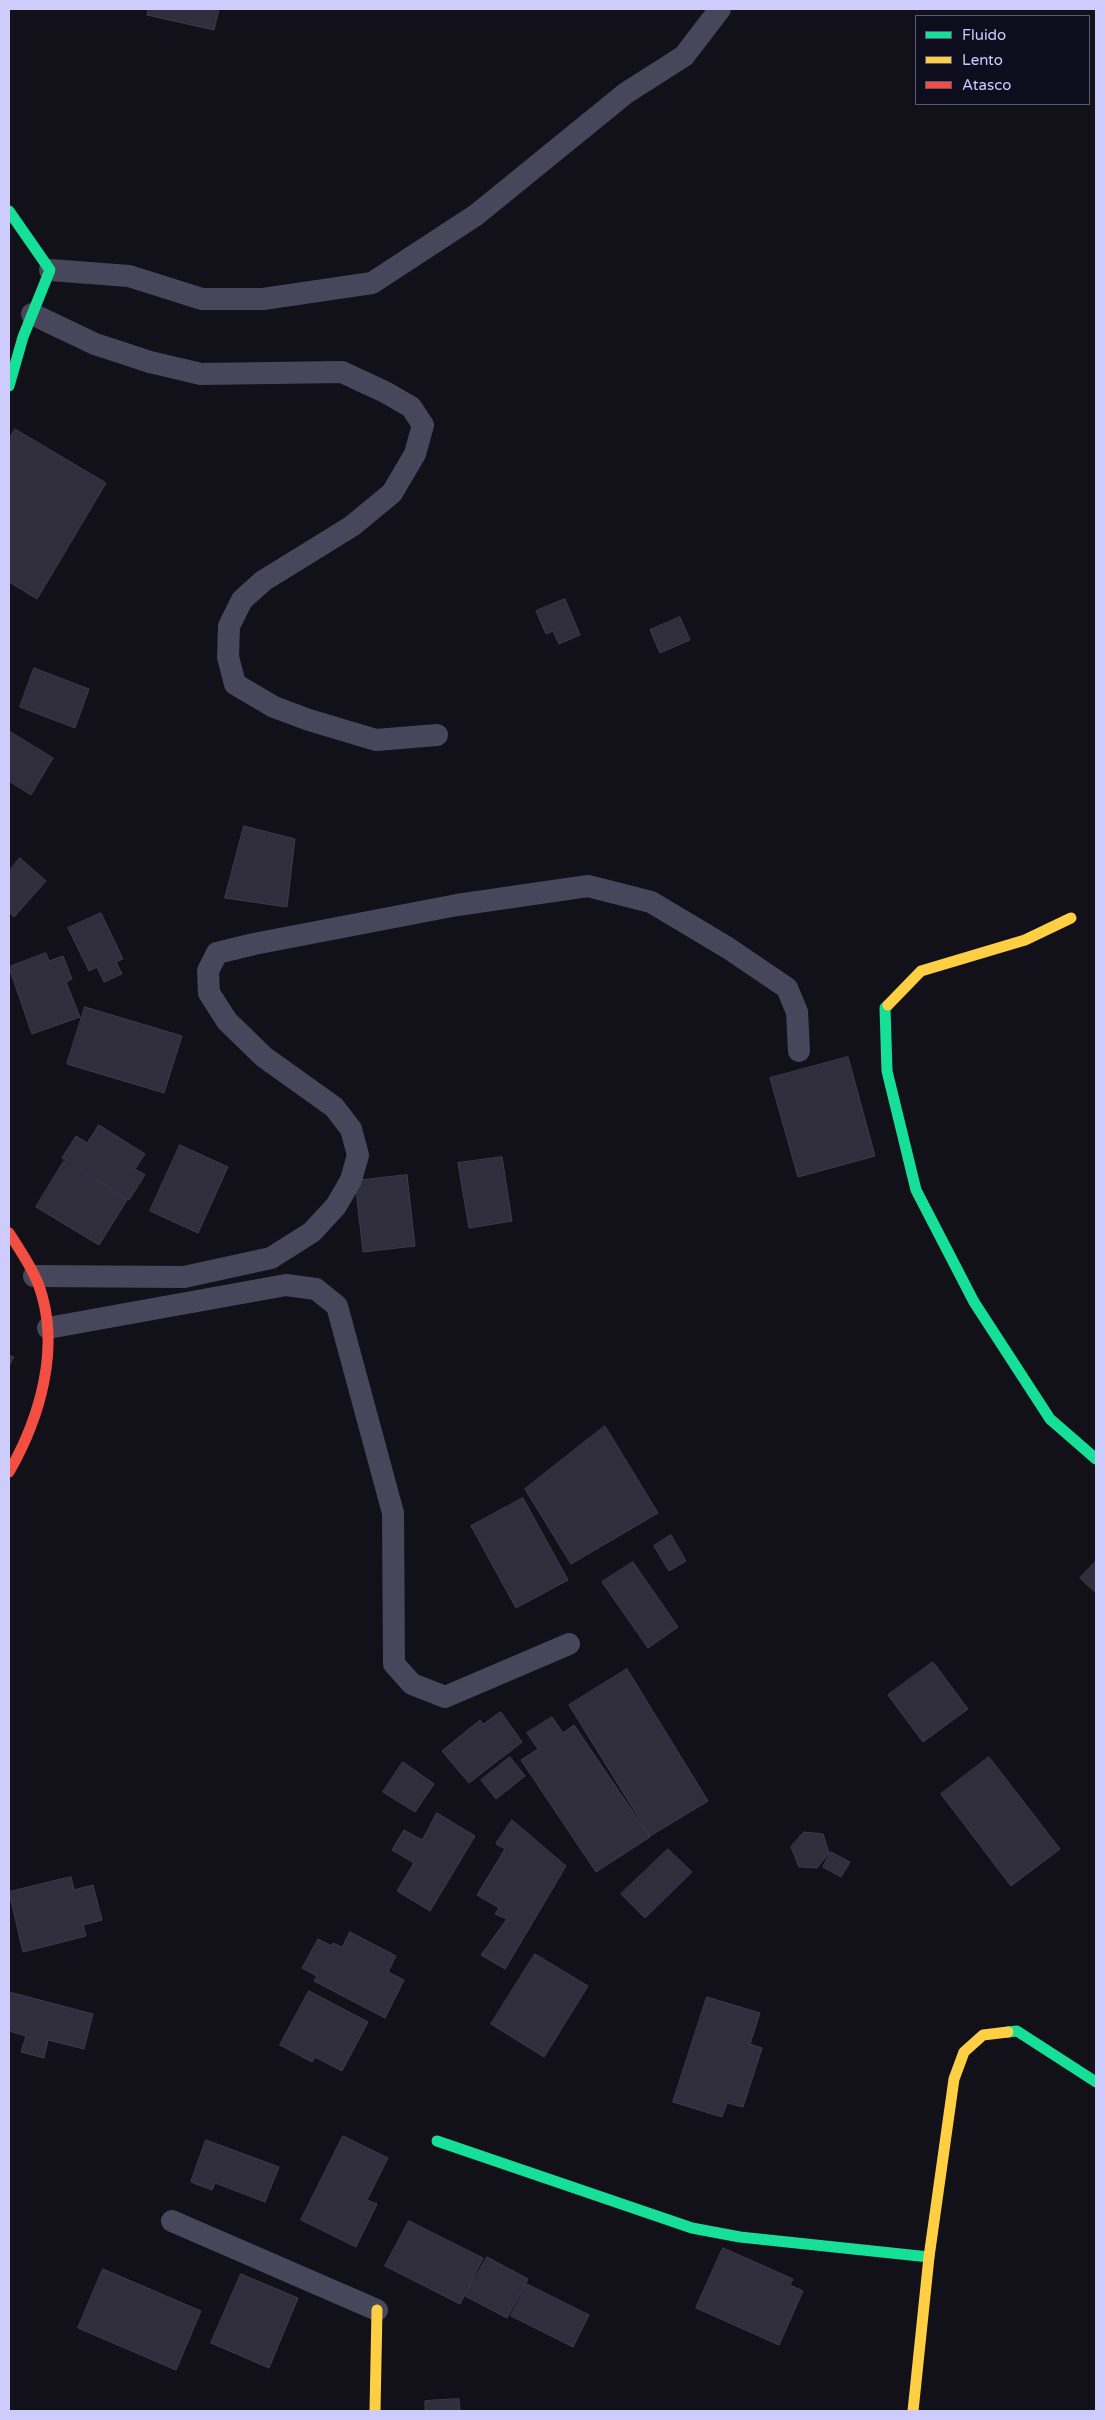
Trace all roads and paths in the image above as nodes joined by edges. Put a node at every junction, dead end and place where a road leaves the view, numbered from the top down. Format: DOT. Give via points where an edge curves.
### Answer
graph roads {
  1 [pos="720,9"];
  2 [pos="9,211"];
  3 [pos="50,270"];
  4 [pos="32,314"];
  5 [pos="9,386"];
  6 [pos="437,735"];
  7 [pos="1071,918"];
  8 [pos="799,1051"];
  9 [pos="9,1234"];
  10 [pos="34,1276"];
  11 [pos="48,1328"];
  12 [pos="1096,1459"];
  13 [pos="11,1464"];
  14 [pos="569,1644"];
  15 [pos="1096,2082"];
  16 [pos="437,2141"];
  17 [pos="172,2221"];
  18 [pos="929,2257"];
  19 [pos="377,2310"];
  20 [pos="375,2411"];
  21 [pos="913,2411"];
  1 -- 3 [label="lane" via="684,56 626,93 476,215 372,284 263,299 202,299 130,276"];
  2 -- 3 [label="street"];
  3 -- 4 [label="street"];
  4 -- 5 [label="street"];
  4 -- 6 [label="lane" via="95,344 150,362 201,374 342,372 411,407 423,426 415,454 392,493 352,526 263,581 242,600 229,626 228,657 235,684 274,707 376,740"];
  7 -- 12 [label="street" via="1024,940 920,971 885,1008 887,1071 916,1190 974,1302 1050,1420"];
  8 -- 10 [label="lane" via="797,1012 787,988 651,902 588,886 457,905 217,953 208,971 209,992 227,1021 264,1057 334,1107 351,1129 358,1155 350,1180 336,1206 312,1232 271,1258 184,1277"];
  9 -- 10 [label="street"];
  10 -- 11 [label="street" via="40,1287"];
  11 -- 13 [label="street" via="45,1380 27,1441"];
  11 -- 14 [label="lane" via="286,1285 316,1288 337,1306 393,1513 394,1664 412,1684 445,1697"];
  15 -- 18 [label="street" via="1017,2031 983,2035 964,2052 954,2079"];
  16 -- 18 [label="street" via="692,2228 740,2237"];
  17 -- 19 [label="lane"];
  18 -- 21 [label="street"];
  19 -- 20 [label="street"];
}
